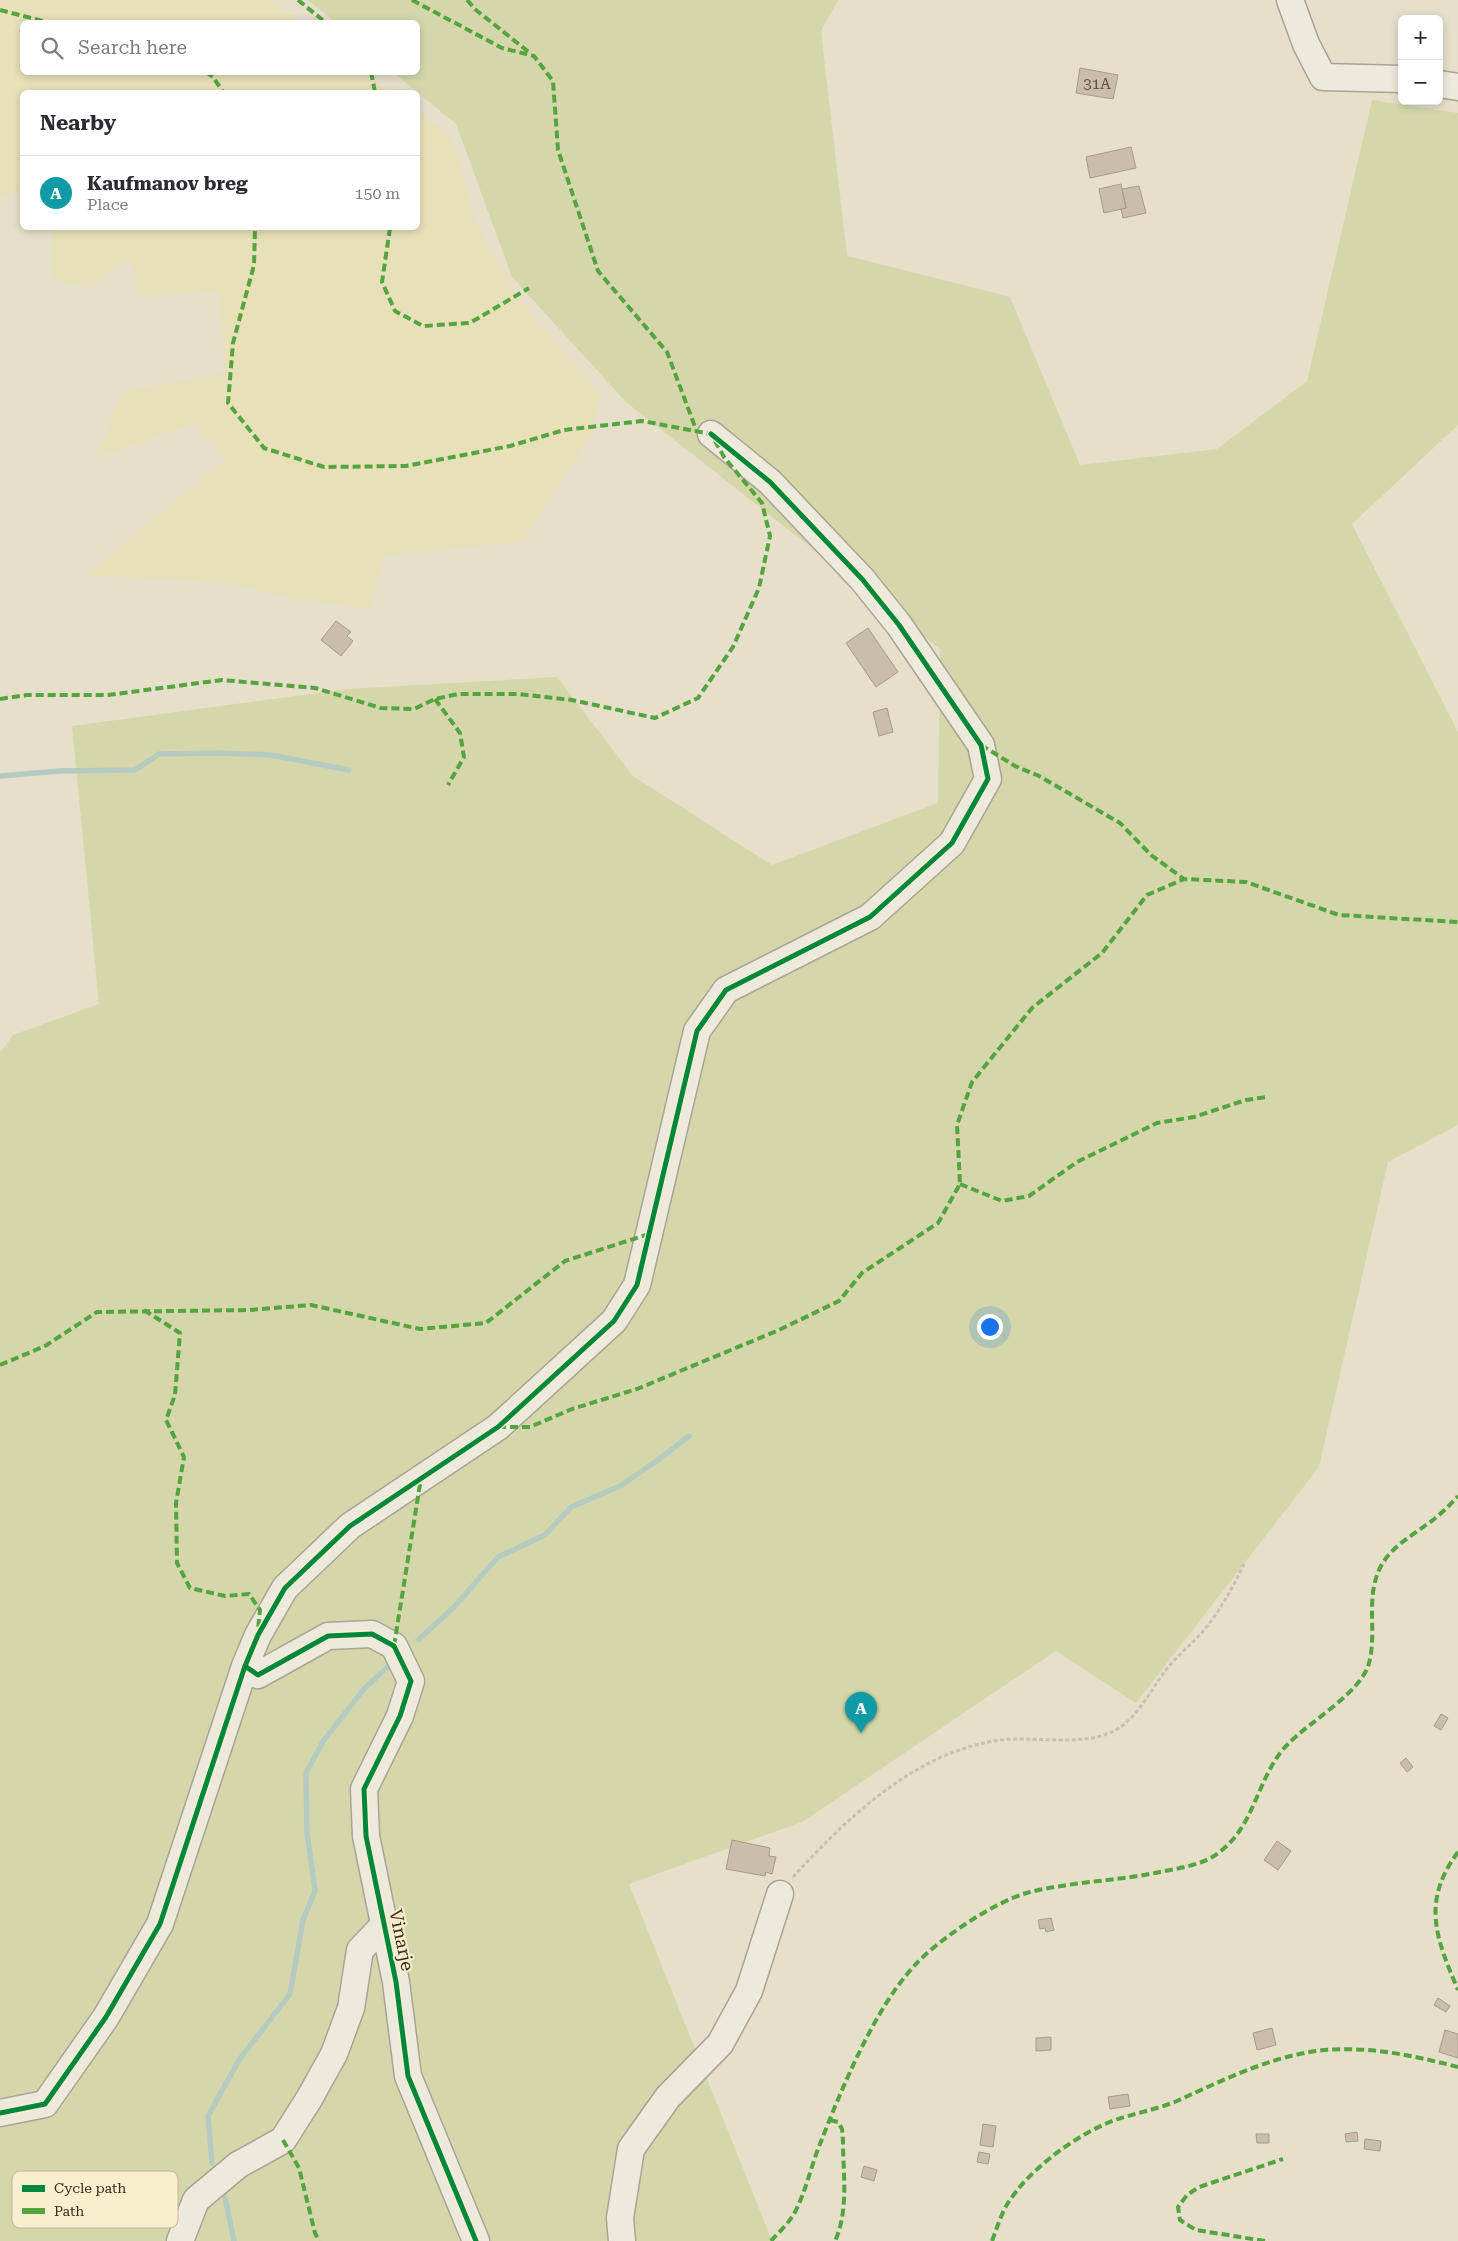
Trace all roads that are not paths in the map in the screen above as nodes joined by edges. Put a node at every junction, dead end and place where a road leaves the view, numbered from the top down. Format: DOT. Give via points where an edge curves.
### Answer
graph roads {
  1 [pos="1290,0"];
  2 [pos="1398,79"];
  3 [pos="1443,85"];
  4 [pos="1458,87"];
  5 [pos="711,434"];
  6 [pos="245,1666"];
  7 [pos="780,1894"];
  8 [pos="385,1924"];
  9 [pos="0,2113"];
  10 [pos="180,2241"];
  11 [pos="476,2241"];
  12 [pos="622,2241"];
  1 -- 2 [label="street" via="1306,44 1323,77"];
  3 -- 4 [label="street"];
  5 -- 6 [label="street" via="770,482 899,625 982,745 988,779 952,843 870,918 726,990 697,1031 637,1285 614,1321 498,1428 350,1526 284,1588 258,1634"];
  6 -- 8 [label="street, Vinarje" via="258,1675 328,1636 372,1634 394,1646 411,1681 400,1716 364,1789 366,1836"];
  6 -- 9 [label="street" via="160,1924 106,2016 46,2104"];
  7 -- 12 [label="street" via="749,1991 720,2044 668,2097 631,2149 620,2218"];
  8 -- 10 [label="street, Vinarje" via="360,1950 351,2008 334,2054 283,2140 238,2165 196,2200"];
  8 -- 11 [label="street, Vinarje" via="408,2076"];
}
